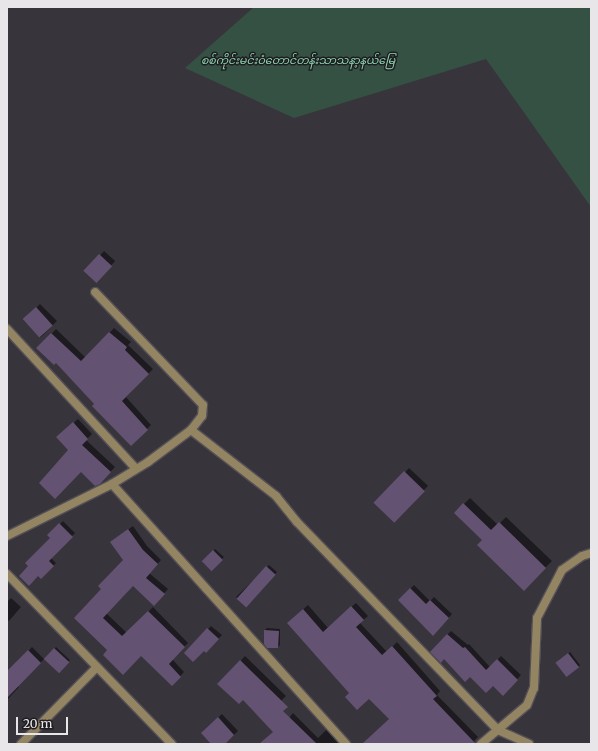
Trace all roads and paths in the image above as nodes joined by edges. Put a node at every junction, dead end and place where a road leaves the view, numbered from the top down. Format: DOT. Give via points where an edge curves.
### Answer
graph roads {
  1 [pos="95,292"];
  2 [pos="7,329"];
  3 [pos="191,430"];
  4 [pos="136,469"];
  5 [pos="112,484"];
  6 [pos="7,536"];
  7 [pos="591,553"];
  8 [pos="7,574"];
  9 [pos="97,666"];
  10 [pos="498,730"];
  11 [pos="21,744"];
  12 [pos="172,744"];
  13 [pos="346,744"];
  14 [pos="481,744"];
  15 [pos="529,744"];
  1 -- 3 [label="street" via="203,405 202,416"];
  2 -- 4 [label="street"];
  3 -- 4 [label="street"];
  3 -- 10 [label="street" via="276,496 297,522"];
  4 -- 5 [label="street"];
  5 -- 6 [label="street"];
  5 -- 13 [label="street"];
  7 -- 10 [label="street" via="562,570 540,611 537,618 534,688 527,705"];
  8 -- 9 [label="street"];
  9 -- 11 [label="street"];
  9 -- 12 [label="street"];
  10 -- 14 [label="street"];
  10 -- 15 [label="street"];
}
